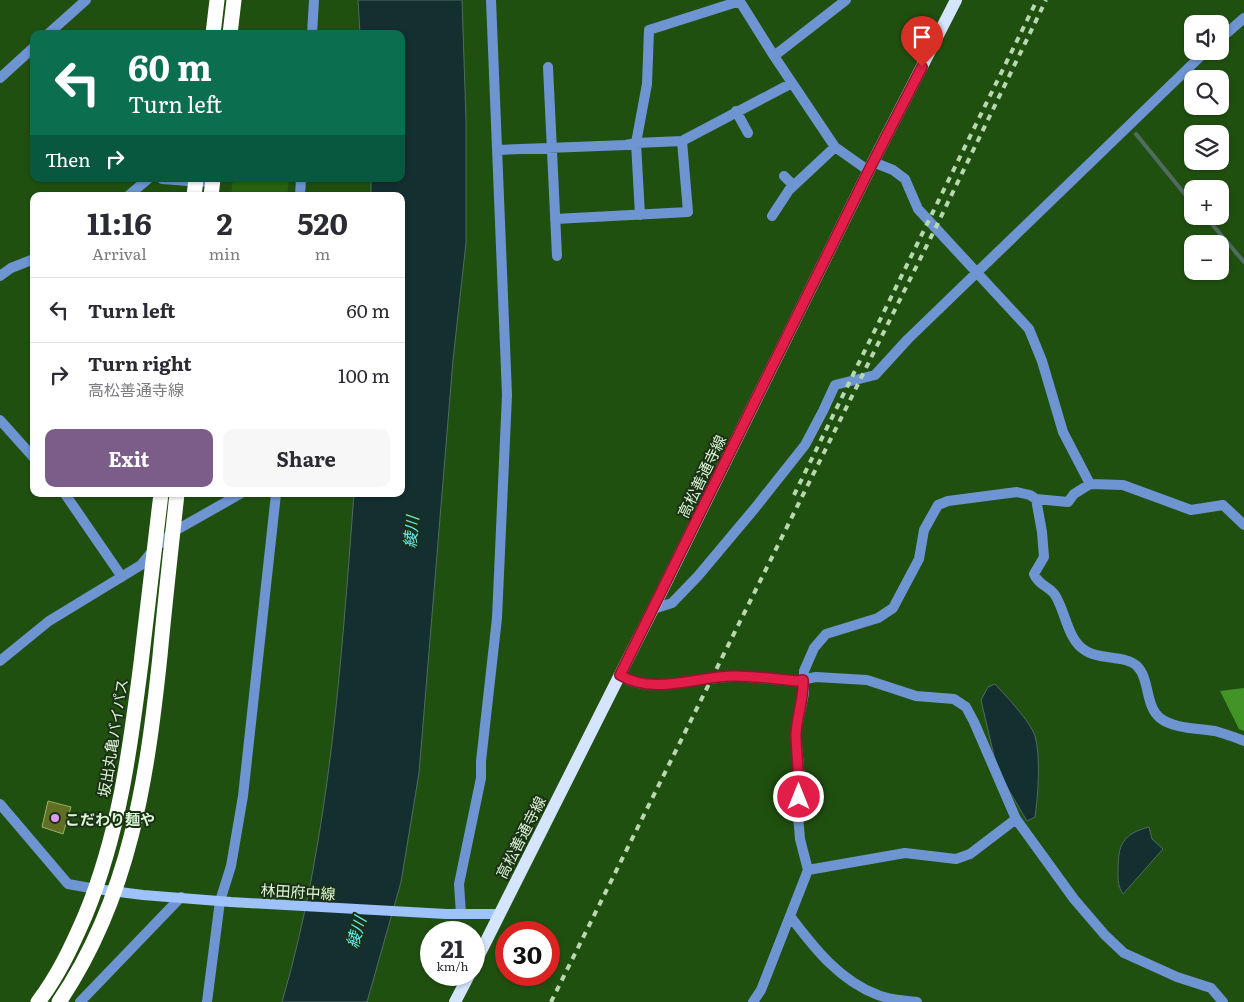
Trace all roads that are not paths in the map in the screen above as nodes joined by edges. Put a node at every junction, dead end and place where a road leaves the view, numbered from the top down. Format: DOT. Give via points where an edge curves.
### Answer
graph roads {
  1 [pos="86,0"];
  2 [pos="216,0"];
  3 [pos="234,0"];
  4 [pos="314,0"];
  5 [pos="491,0"];
  6 [pos="739,0"];
  7 [pos="846,0"];
  8 [pos="956,0"];
  9 [pos="1244,18"];
  10 [pos="52,30"];
  11 [pos="212,30"];
  12 [pos="230,30"];
  13 [pos="312,30"];
  14 [pos="1229,31"];
  15 [pos="30,51"];
  16 [pos="774,56"];
  17 [pos="1197,60"];
  18 [pos="548,67"];
  19 [pos="0,78"];
  20 [pos="792,83"];
  21 [pos="736,111"];
  22 [pos="748,133"];
  23 [pos="682,140"];
  24 [pos="636,143"];
  25 [pos="835,147"];
  26 [pos="552,148"];
  27 [pos="498,150"];
  28 [pos="871,166"];
  29 [pos="784,176"];
  30 [pos="144,182"];
  31 [pos="178,182"];
  32 [pos="195,185"];
  33 [pos="793,185"];
  34 [pos="213,186"];
  35 [pos="133,192"];
  36 [pos="640,215"];
  37 [pos="772,216"];
  38 [pos="556,219"];
  39 [pos="557,256"];
  40 [pos="30,261"];
  41 [pos="976,273"];
  42 [pos="0,276"];
  43 [pos="0,420"];
  44 [pos="30,454"];
  45 [pos="1090,484"];
  46 [pos="67,497"];
  47 [pos="161,497"];
  48 [pos="177,497"];
  49 [pos="235,497"];
  50 [pos="276,497"];
  51 [pos="1036,499"];
  52 [pos="1244,525"];
  53 [pos="173,532"];
  54 [pos="155,548"];
  55 [pos="122,577"];
  56 [pos="653,609"];
  57 [pos="0,661"];
  58 [pos="620,675"];
  59 [pos="803,680"];
  60 [pos="1244,741"];
  61 [pos="0,804"];
  62 [pos="1016,819"];
  63 [pos="808,870"];
  64 [pos="96,889"];
  65 [pos="115,892"];
  66 [pos="181,897"];
  67 [pos="220,901"];
  68 [pos="461,914"];
  69 [pos="499,914"];
  70 [pos="790,916"];
  71 [pos="485,943"];
  72 [pos="464,986"];
  73 [pos="38,1002"];
  74 [pos="59,1002"];
  75 [pos="80,1002"];
  76 [pos="207,1002"];
  77 [pos="456,1002"];
  78 [pos="753,1002"];
  79 [pos="917,1002"];
  80 [pos="1223,1002"];
  1 -- 10 [label="street"];
  2 -- 11 [label="highway"];
  3 -- 12 [label="highway"];
  4 -- 13 [label="street"];
  5 -- 27 [label="street"];
  6 -- 16 [label="street"];
  6 -- 24 [label="street" via="649,30 647,84"];
  7 -- 16 [label="street"];
  8 -- 28 [label="main road, 高松善通寺線"];
  9 -- 14 [label="street"];
  15 -- 19 [label="street"];
  16 -- 20 [label="street"];
  17 -- 41 [label="street"];
  18 -- 26 [label="street"];
  20 -- 21 [label="street"];
  20 -- 25 [label="street"];
  21 -- 22 [label="street"];
  21 -- 23 [label="street"];
  23 -- 24 [label="street"];
  23 -- 36 [label="street" via="688,212"];
  24 -- 26 [label="street"];
  24 -- 36 [label="street"];
  25 -- 28 [label="street"];
  25 -- 33 [label="street"];
  26 -- 27 [label="street"];
  26 -- 38 [label="street"];
  27 -- 68 [label="street" via="507,395 498,618 481,778 459,884"];
  28 -- 41 [label="street" via="893,170 905,179 918,209"];
  28 -- 56 [label="main road, 高松善通寺線"];
  29 -- 33 [label="street"];
  30 -- 35 [label="street"];
  31 -- 32 [label="street"];
  32 -- 34 [label="street"];
  33 -- 37 [label="street"];
  36 -- 38 [label="street"];
  38 -- 39 [label="street"];
  40 -- 42 [label="street"];
  41 -- 45 [label="street" via="1029,329 1063,432"];
  41 -- 56 [label="street" via="875,374 834,385 805,445 755,508 672,603"];
  43 -- 44 [label="street"];
  45 -- 51 [label="street" via="1068,502"];
  45 -- 52 [label="street" via="1123,484 1191,510 1223,505"];
  46 -- 55 [label="street"];
  47 -- 54 [label="highway, 坂出丸亀バイパス"];
  48 -- 53 [label="highway"];
  49 -- 53 [label="street"];
  50 -- 67 [label="street" via="243,796 231,866"];
  51 -- 59 [label="street" via="1017,492 938,505 924,530 919,559 893,608 878,618 826,634 814,648"];
  51 -- 60 [label="street" via="1044,557 1034,574 1037,582 1055,594 1077,642 1086,651 1137,667 1159,718 1171,724 1215,731"];
  53 -- 54 [label="street"];
  53 -- 65 [label="highway" via="152,733 136,815"];
  54 -- 55 [label="street" via="141,565"];
  54 -- 64 [label="highway, 坂出丸亀バイパス" via="122,795"];
  55 -- 57 [label="street" via="49,621"];
  56 -- 58 [label="main road, 高松善通寺線"];
  58 -- 59 [label="street" via="630,681 657,685 735,676"];
  58 -- 69 [label="main road, 高松善通寺線"];
  59 -- 62 [label="street" via="816,677 866,680 916,696 954,699 966,707 974,722"];
  59 -- 63 [label="street" via="804,693 796,732 800,779 798,815"];
  61 -- 64 [label="street" via="68,884"];
  62 -- 63 [label="street" via="970,854 956,859 905,854"];
  62 -- 80 [label="street" via="1074,899 1124,953 1177,977 1212,988"];
  63 -- 70 [label="street"];
  64 -- 65 [label="main road, 林田府中線"];
  64 -- 73 [label="highway, 坂出丸亀バイパス" via="67,957"];
  65 -- 66 [label="main road, 林田府中線"];
  65 -- 74 [label="highway" via="76,977"];
  66 -- 67 [label="main road, 林田府中線"];
  66 -- 75 [label="street"];
  67 -- 68 [label="main road, 林田府中線"];
  67 -- 76 [label="street"];
  68 -- 69 [label="main road, 林田府中線"];
  69 -- 71 [label="main road, 高松善通寺線"];
  70 -- 78 [label="street" via="761,990"];
  70 -- 79 [label="street" via="827,962 856,985 880,996"];
  72 -- 77 [label="main road"];
}
